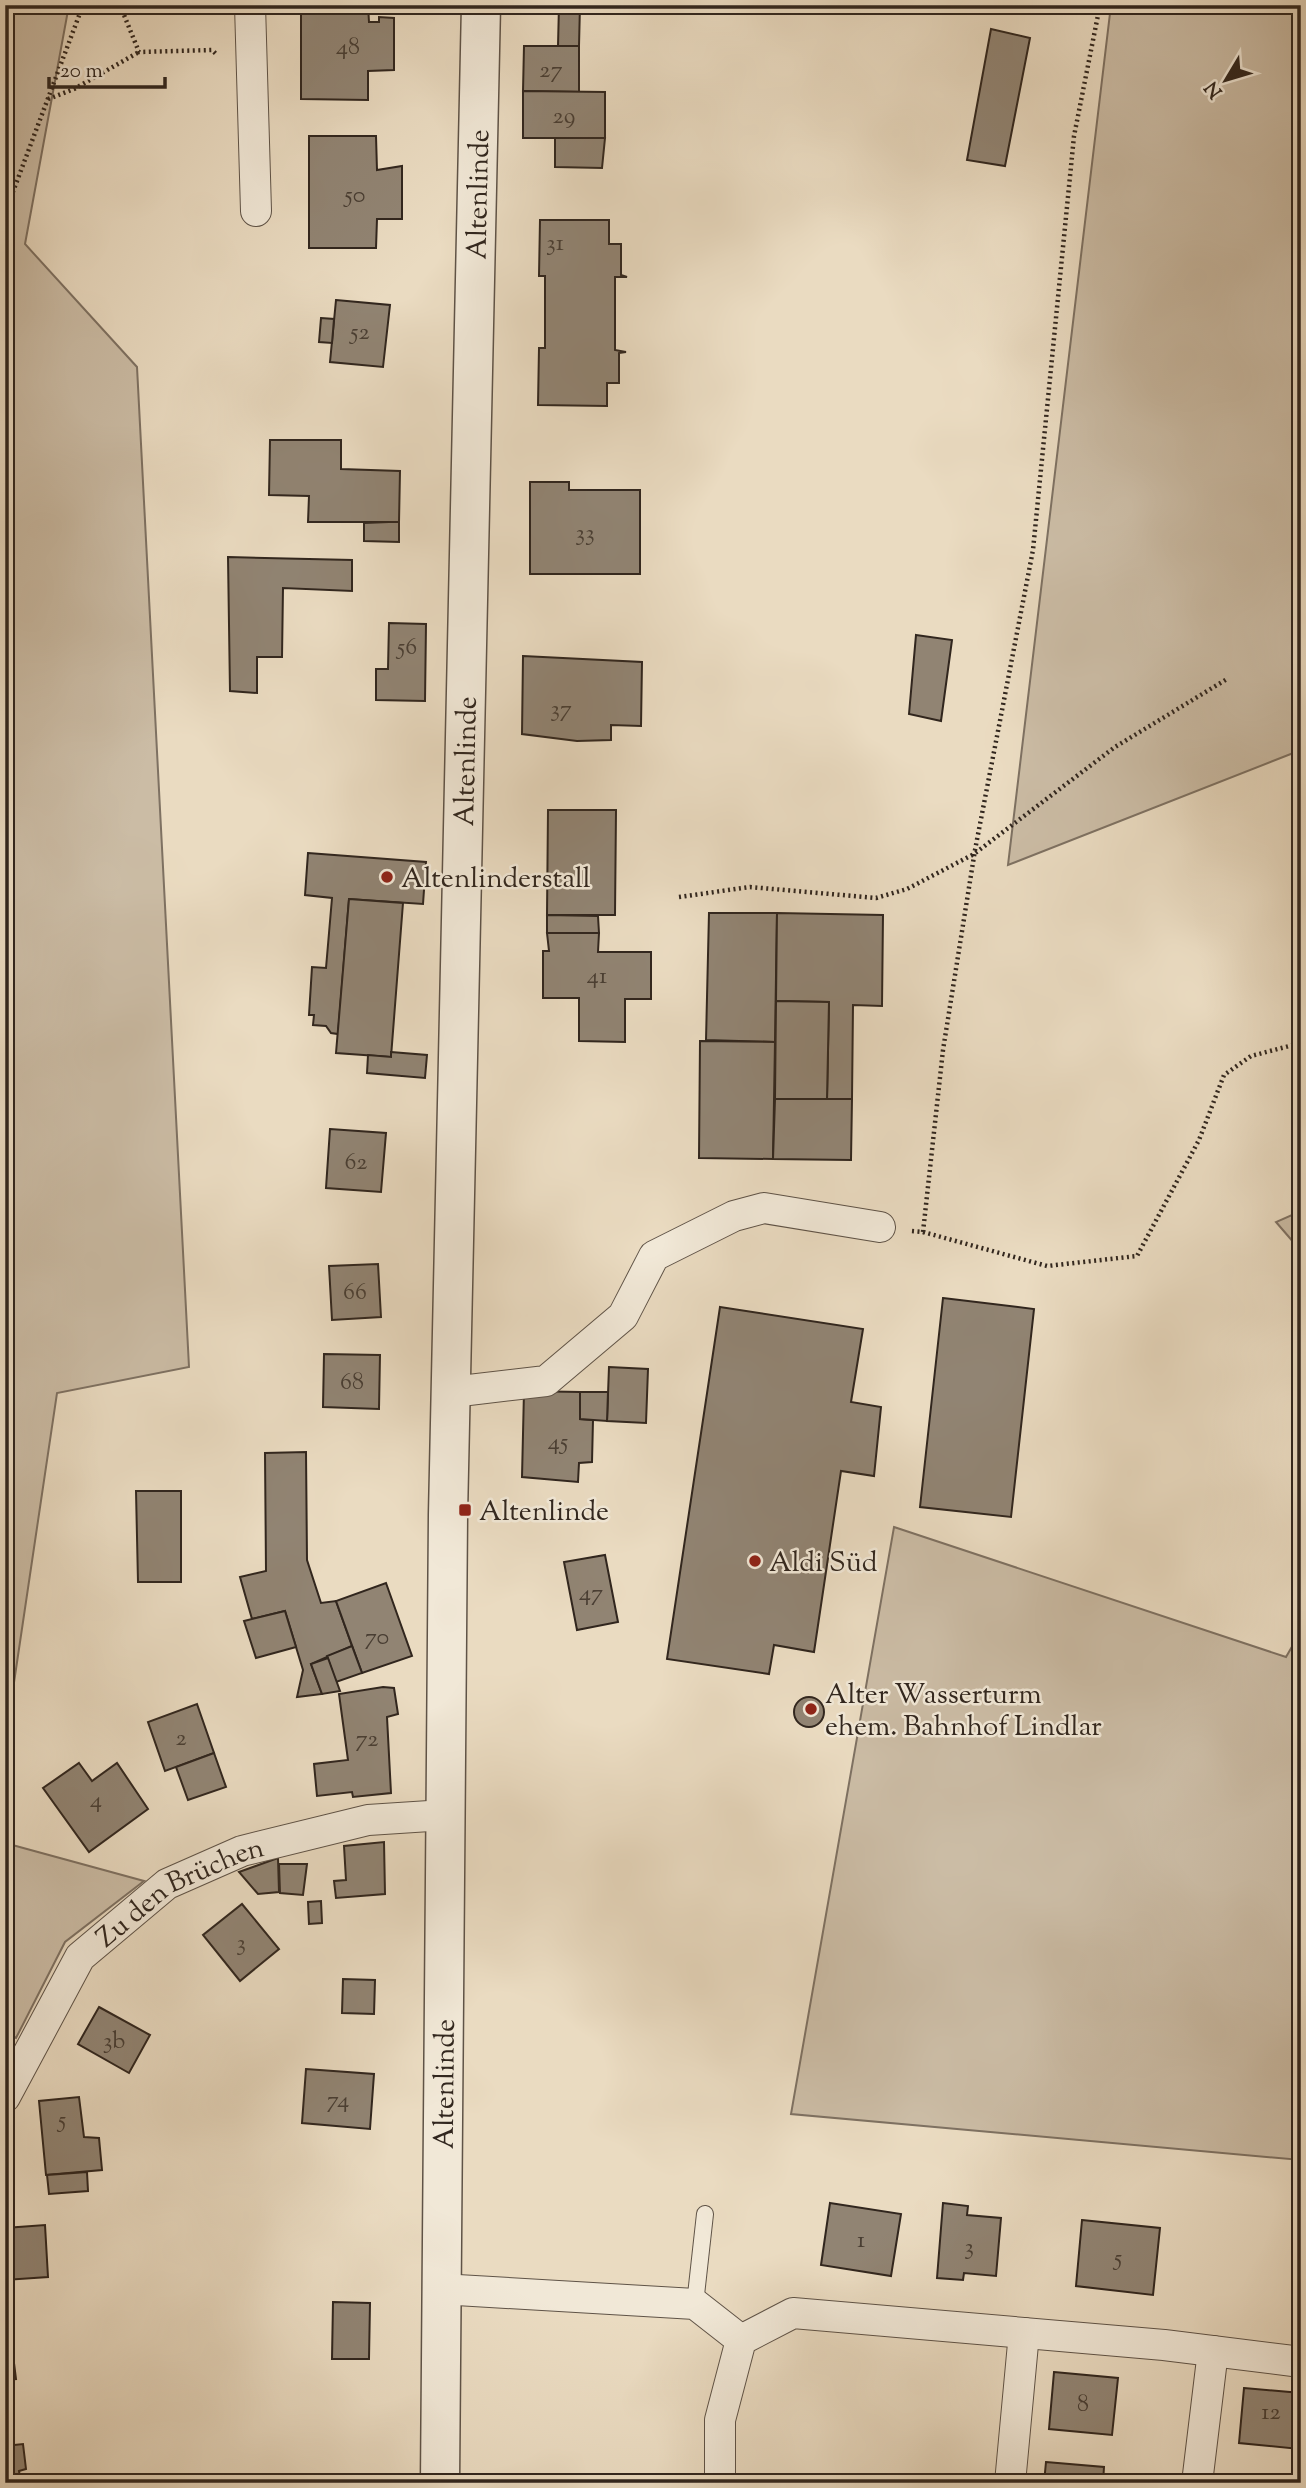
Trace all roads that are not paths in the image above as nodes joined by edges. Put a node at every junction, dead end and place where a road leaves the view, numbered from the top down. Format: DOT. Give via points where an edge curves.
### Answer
graph roads {
  1 [pos="250,5"];
  2 [pos="481,5"];
  3 [pos="256,211"];
  4 [pos="880,1227"];
  5 [pos="452,1392"];
  6 [pos="445,1815"];
  7 [pos="5,2097"];
  8 [pos="705,2214"];
  9 [pos="440,2289"];
  10 [pos="695,2304"];
  11 [pos="1024,2333"];
  12 [pos="741,2340"];
  13 [pos="1213,2351"];
  14 [pos="1301,2362"];
  15 [pos="440,2483"];
  16 [pos="720,2483"];
  17 [pos="1010,2483"];
  18 [pos="1197,2483"];
  1 -- 3 [label="street"];
  2 -- 5 [label="street, Altenlinde"];
  4 -- 5 [label="street" via="764,1208 734,1216 654,1256 623,1317 546,1381"];
  5 -- 6 [label="street, Altenlinde"];
  6 -- 7 [label="street, Zu den Brüchen" via="368,1820 242,1851 167,1884 80,1956"];
  6 -- 9 [label="street, Altenlinde"];
  8 -- 10 [label="lane"];
  9 -- 10 [label="street"];
  9 -- 15 [label="street, Altenlinde"];
  10 -- 12 [label="street"];
  11 -- 12 [label="street" via="793,2313"];
  11 -- 13 [label="street"];
  11 -- 17 [label="street"];
  12 -- 16 [label="street" via="720,2420"];
  13 -- 14 [label="street"];
  13 -- 18 [label="street"];
}
